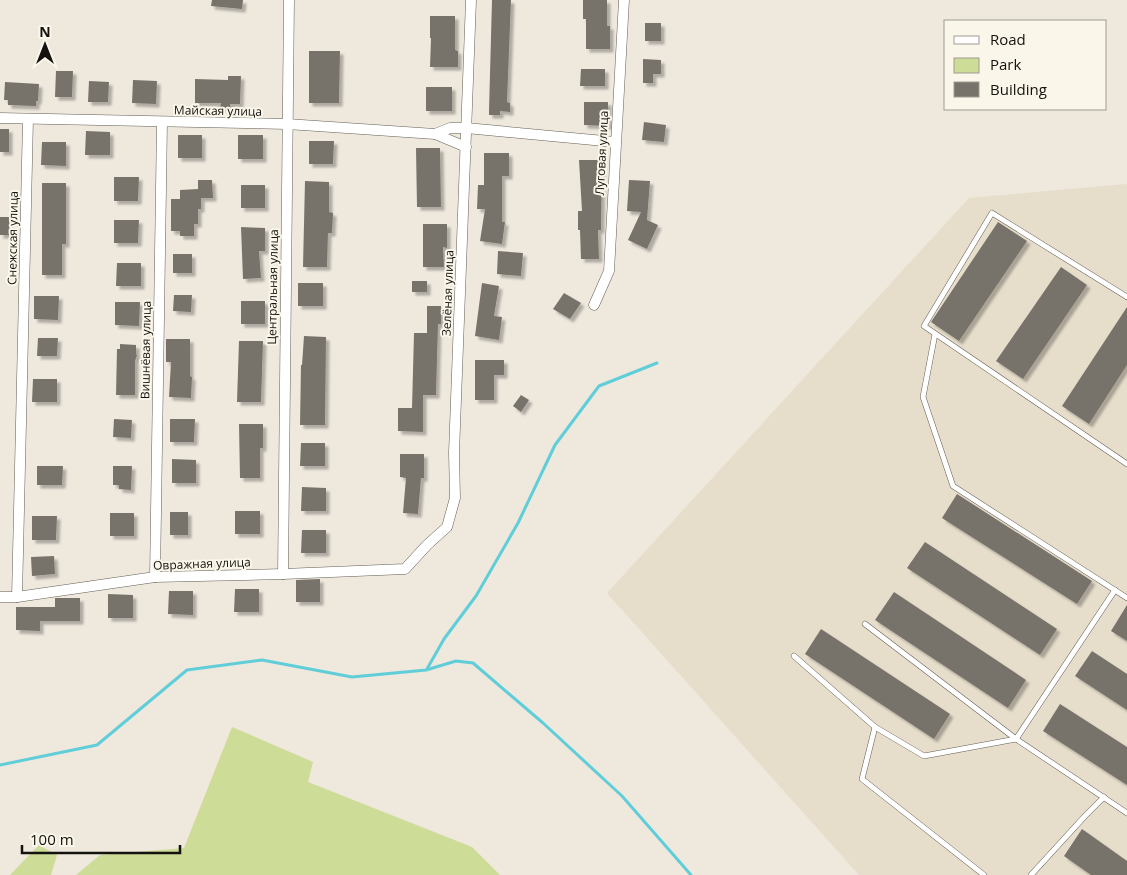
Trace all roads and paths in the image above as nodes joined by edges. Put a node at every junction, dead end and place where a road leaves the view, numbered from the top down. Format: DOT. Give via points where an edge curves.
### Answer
graph roads {
  1 [pos="289,0"];
  2 [pos="471,0"];
  3 [pos="624,0"];
  4 [pos="0,118"];
  5 [pos="28,119"];
  6 [pos="162,123"];
  7 [pos="287,124"];
  8 [pos="466,128"];
  9 [pos="435,134"];
  10 [pos="615,142"];
  11 [pos="466,147"];
  12 [pos="1127,297"];
  13 [pos="594,305"];
  14 [pos="935,334"];
  15 [pos="1127,464"];
  16 [pos="405,569"];
  17 [pos="283,574"];
  18 [pos="155,578"];
  19 [pos="1115,590"];
  20 [pos="0,597"];
  21 [pos="17,597"];
  22 [pos="1127,598"];
  23 [pos="865,624"];
  24 [pos="794,656"];
  25 [pos="875,727"];
  26 [pos="1016,738"];
  27 [pos="1104,797"];
  28 [pos="1127,813"];
  29 [pos="984,875"];
  30 [pos="1031,875"];
  1 -- 7 [label="street, Центральная улица"];
  2 -- 8 [label="street, Зелёная улица"];
  3 -- 10 [label="street, Луговая улица"];
  4 -- 5 [label="street, Майская улица"];
  5 -- 6 [label="street, Майская улица"];
  5 -- 21 [label="street, Снежская улица"];
  6 -- 7 [label="street, Майская улица"];
  6 -- 18 [label="street, Вишнёвая улица"];
  7 -- 9 [label="street, Майская улица"];
  7 -- 17 [label="street, Центральная улица"];
  8 -- 9 [label="street" via="450,128"];
  8 -- 10 [label="street"];
  8 -- 11 [label="street, Зелёная улица"];
  9 -- 11 [label="street"];
  10 -- 13 [label="street, Луговая улица" via="609,271"];
  11 -- 16 [label="street, Зелёная улица" via="454,498 447,527"];
  12 -- 14 [label="lane" via="992,213 924,326"];
  14 -- 15 [label="lane"];
  14 -- 19 [label="lane" via="922,397 953,486"];
  16 -- 17 [label="street, Овражная улица"];
  17 -- 18 [label="street, Овражная улица"];
  18 -- 21 [label="street, Овражная улица"];
  19 -- 22 [label="lane"];
  19 -- 26 [label="lane"];
  20 -- 21 [label="street, Овражная улица"];
  23 -- 26 [label="lane"];
  24 -- 25 [label="lane"];
  25 -- 26 [label="lane" via="924,756"];
  25 -- 29 [label="lane" via="862,779"];
  26 -- 27 [label="lane"];
  27 -- 28 [label="lane"];
  27 -- 30 [label="lane"];
}
